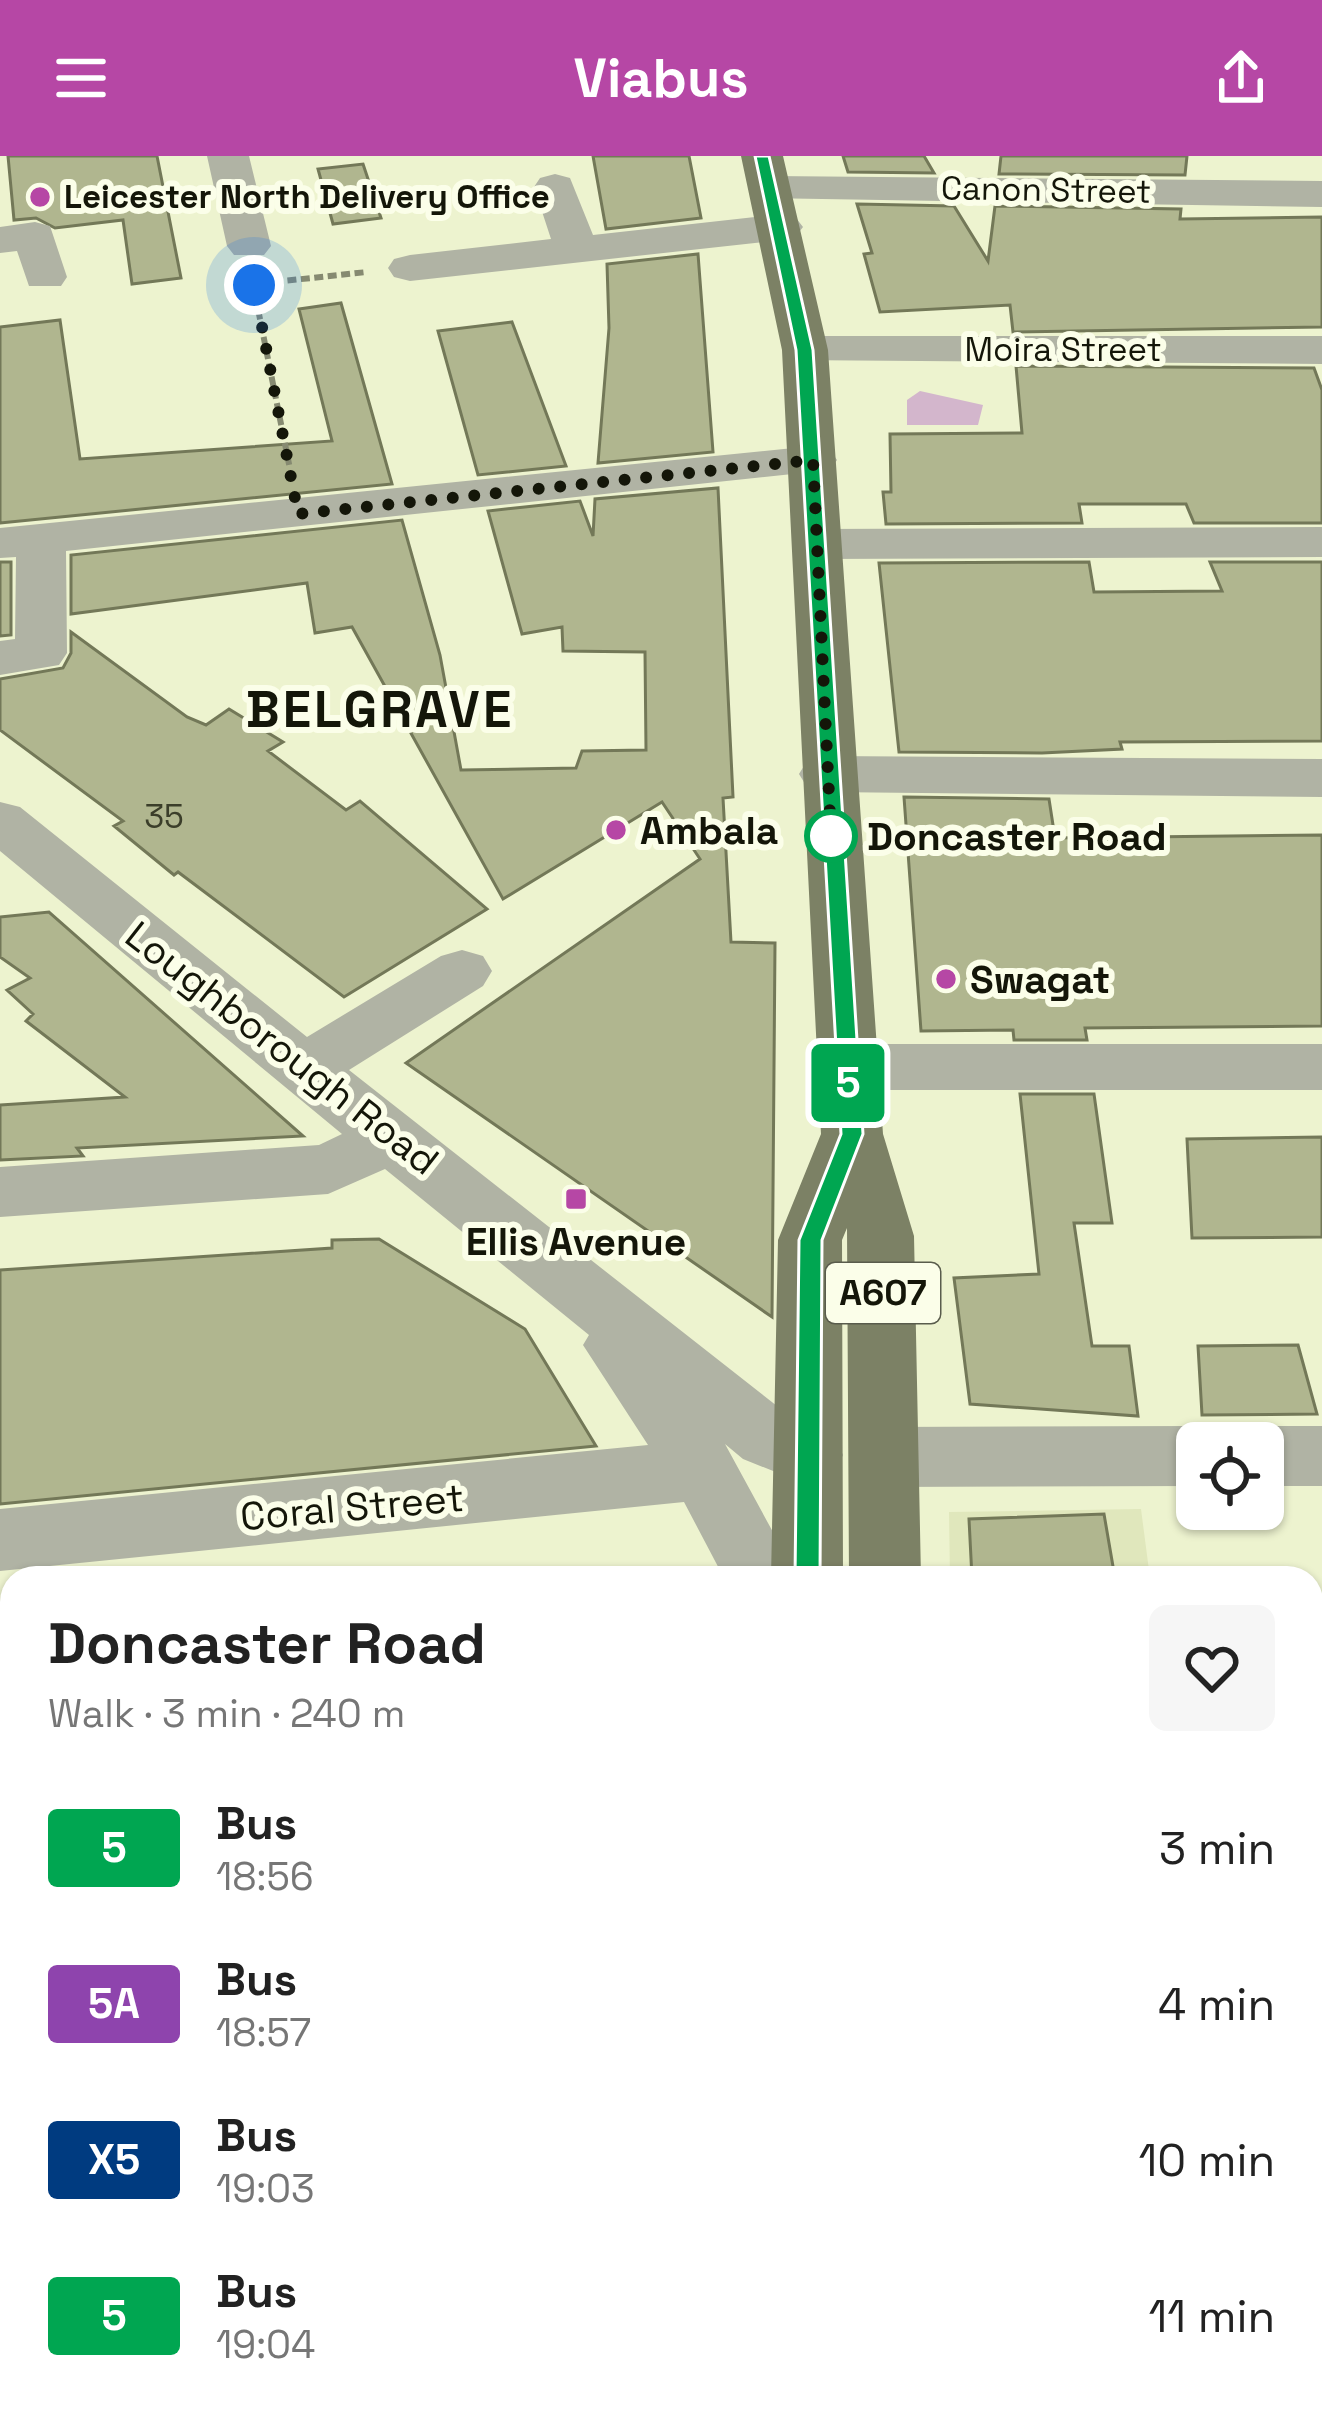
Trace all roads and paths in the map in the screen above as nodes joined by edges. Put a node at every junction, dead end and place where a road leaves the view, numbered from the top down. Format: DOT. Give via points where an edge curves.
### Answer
graph roads {
  1 [pos="229,156"];
  2 [pos="1242,175"];
  3 [pos="555,187"];
  4 [pos="771,191"];
  5 [pos="1322,194"];
  6 [pos="0,240"];
  7 [pos="576,250"];
  8 [pos="251,266"];
  9 [pos="410,268"];
  10 [pos="45,278"];
  11 [pos="805,350"];
  12 [pos="1322,350"];
  13 [pos="813,460"];
  14 [pos="298,514"];
  15 [pos="20,541"];
  16 [pos="1322,542"];
  17 [pos="819,544"];
  18 [pos="0,658"];
  19 [pos="826,774"];
  20 [pos="1322,778"];
  21 [pos="0,821"];
  22 [pos="26,876"];
  23 [pos="462,971"];
  24 [pos="847,1067"];
  25 [pos="1322,1067"];
  26 [pos="302,1070"];
  27 [pos="852,1134"];
  28 [pos="394,1137"];
  29 [pos="0,1192"];
  30 [pos="566,1274"];
  31 [pos="808,1455"];
  32 [pos="1176,1456"];
  33 [pos="1284,1456"];
  34 [pos="1322,1456"];
  35 [pos="885,1457"];
  36 [pos="703,1470"];
  37 [pos="0,1540"];
  38 [pos="752,1558"];
  39 [pos="807,1566"];
  40 [pos="885,1566"];
  1 -- 8 [label="street"];
  2 -- 4 [label="street, Canon Street"];
  2 -- 5 [label="street, Canon Street"];
  3 -- 7 [label="street"];
  4 -- 7 [label="street, Canon Street"];
  4 -- 11 [label="main road, A607"];
  6 -- 10 [label="street" via="35,235"];
  7 -- 9 [label="street, Canon Street"];
  8 -- 9 [label="path"];
  8 -- 14 [label="path"];
  11 -- 12 [label="street, Moira Street"];
  11 -- 13 [label="main road, A607"];
  13 -- 14 [label="street"];
  13 -- 17 [label="main road, A607"];
  14 -- 15 [label="street"];
  15 -- 18 [label="street" via="40,653"];
  16 -- 17 [label="street"];
  17 -- 19 [label="main road, A607"];
  19 -- 20 [label="street"];
  19 -- 24 [label="main road, A607"];
  21 -- 22 [label="street, Loughborough Road"];
  22 -- 26 [label="street, Loughborough Road"];
  23 -- 26 [label="street"];
  24 -- 25 [label="street"];
  24 -- 27 [label="main road, A607"];
  26 -- 28 [label="street, Loughborough Road"];
  27 -- 31 [label="main road, A607" via="810,1240"];
  27 -- 35 [label="main road, A607" via="882,1236"];
  28 -- 29 [label="street" via="328,1169"];
  28 -- 30 [label="street, Loughborough Road"];
  30 -- 31 [label="street, Loughborough Road" via="767,1438"];
  30 -- 36 [label="street, Loughborough Road"];
  31 -- 35 [label="main road, Loughborough Road"];
  31 -- 39 [label="main road, A607"];
  32 -- 35 [label="street"];
  33 -- 34 [label="street"];
  35 -- 40 [label="main road, A607"];
  36 -- 37 [label="street, Coral Street"];
  36 -- 38 [label="street, Loughborough Road"];
}
